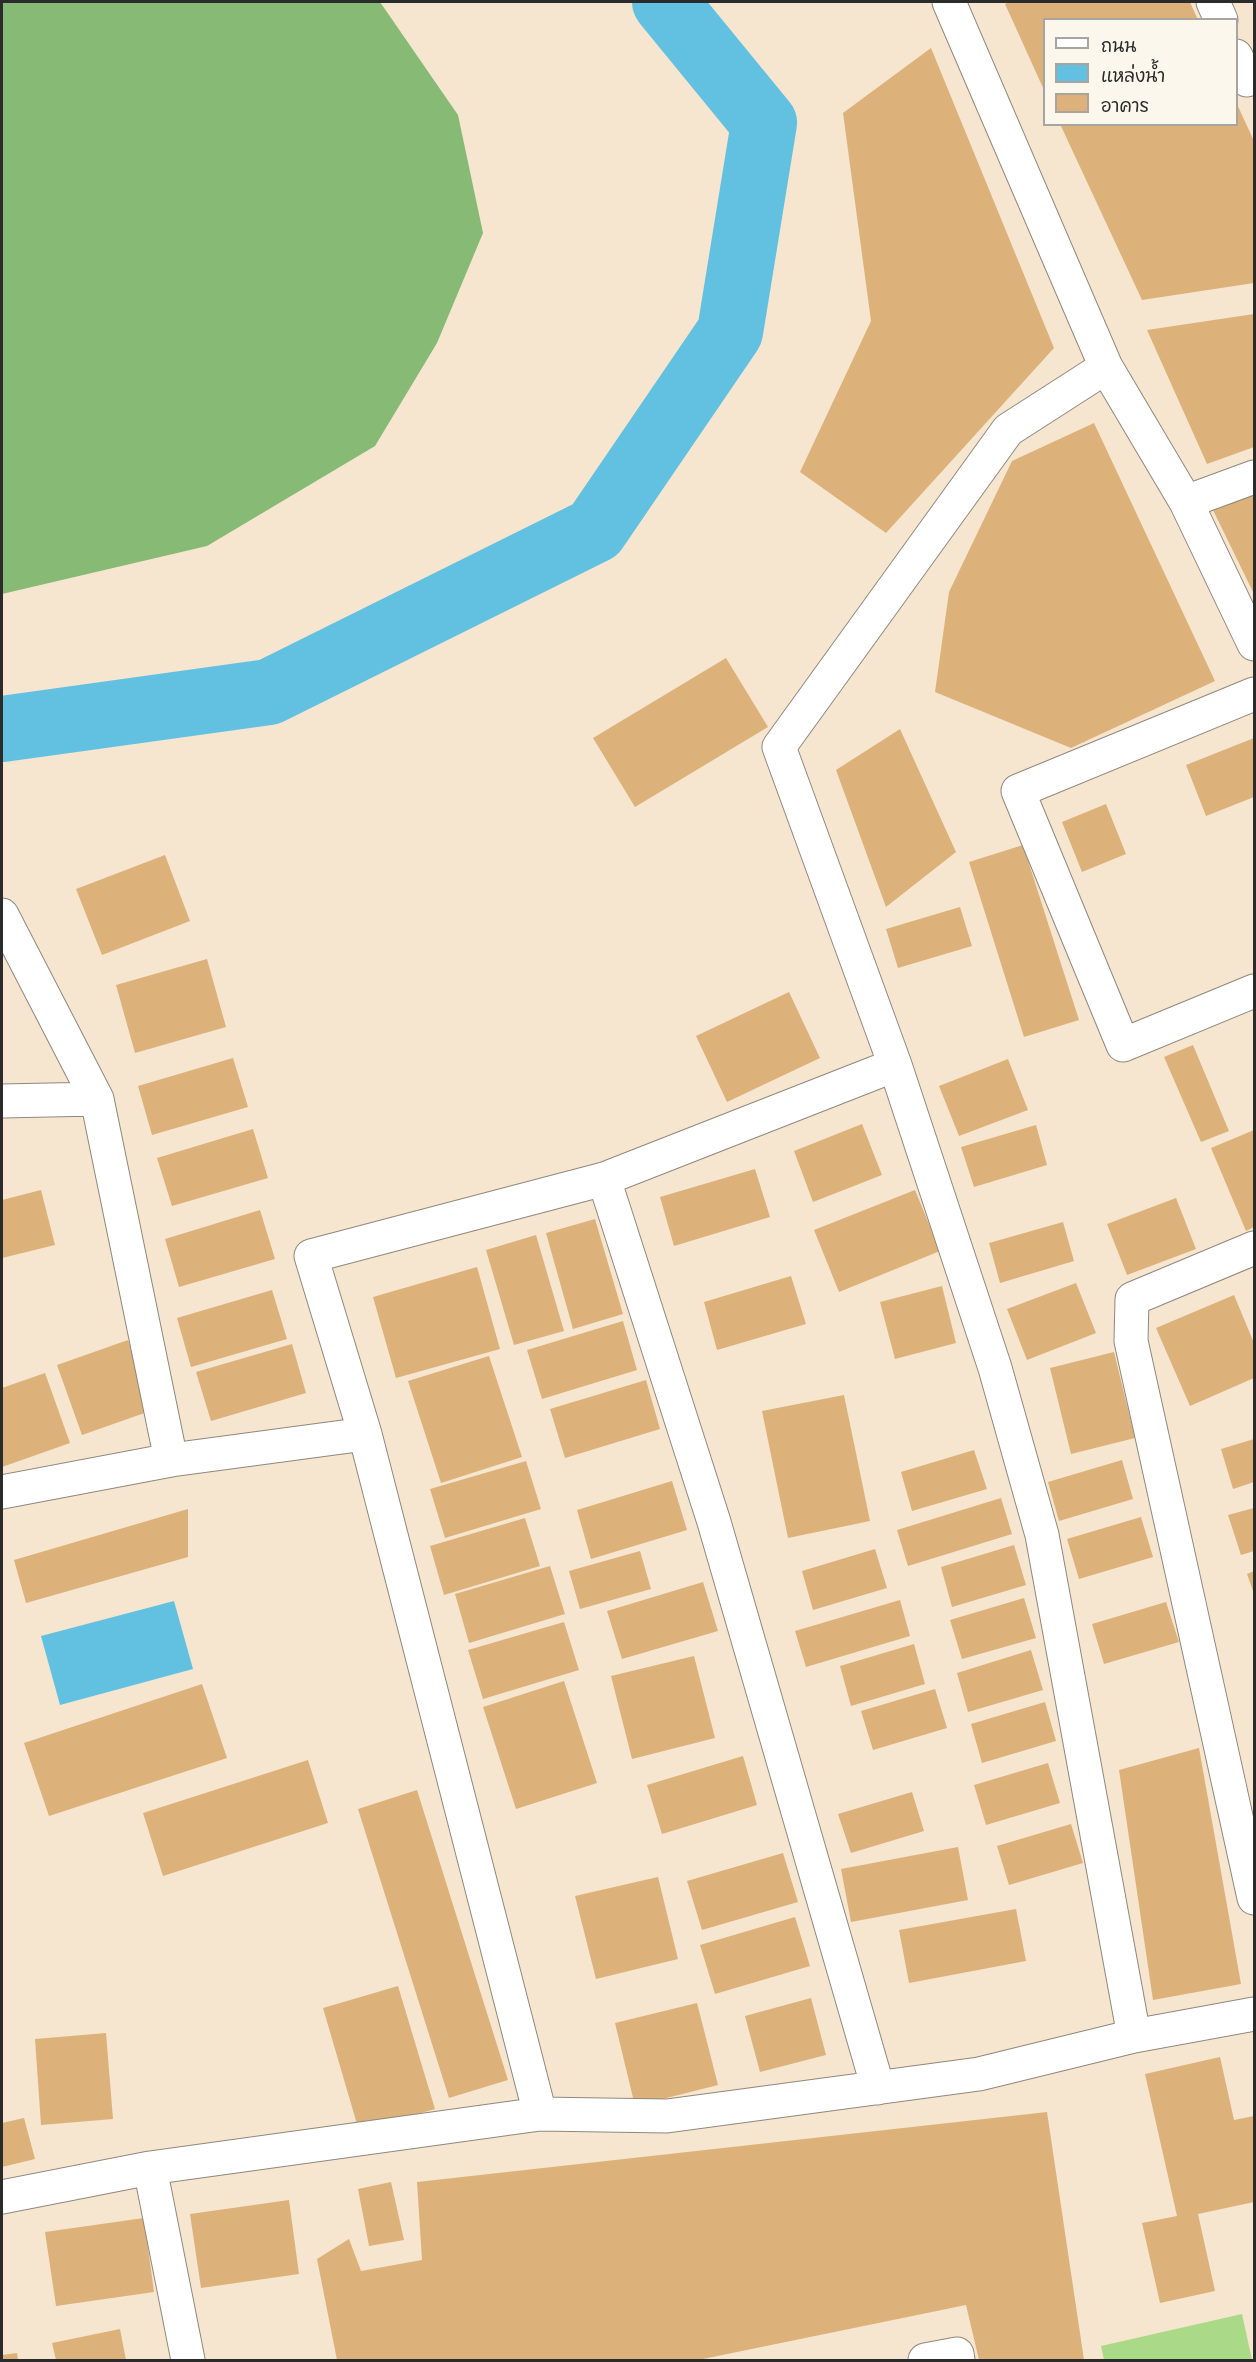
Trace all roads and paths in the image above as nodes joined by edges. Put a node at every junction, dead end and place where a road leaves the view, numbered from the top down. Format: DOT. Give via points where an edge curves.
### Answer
graph roads {
  1 [pos="950,2"];
  2 [pos="1213,2"];
  3 [pos="1220,18"];
  4 [pos="1106,367"];
  5 [pos="1254,477"];
  6 [pos="1186,502"];
  7 [pos="1254,644"];
  8 [pos="1254,694"];
  9 [pos="2,915"];
  10 [pos="1254,991"];
  11 [pos="895,1065"];
  12 [pos="97,1099"];
  13 [pos="2,1101"];
  14 [pos="604,1179"];
  15 [pos="1254,1248"];
  16 [pos="365,1434"];
  17 [pos="171,1460"];
  18 [pos="2,1492"];
  19 [pos="1254,1898"];
  20 [pos="1254,2014"];
  21 [pos="1134,2037"];
  22 [pos="878,2088"];
  23 [pos="540,2114"];
  24 [pos="150,2168"];
  25 [pos="2,2197"];
  26 [pos="188,2361"];
  27 [pos="925,2361"];
  28 [pos="958,2361"];
  1 -- 4 [label="street"];
  2 -- 3 [label="street"];
  4 -- 6 [label="street"];
  4 -- 11 [label="street" via="1008,430 779,747"];
  5 -- 6 [label="street"];
  6 -- 7 [label="street"];
  8 -- 10 [label="street" via="1018,791 1123,1045"];
  9 -- 12 [label="street"];
  11 -- 14 [label="street"];
  11 -- 21 [label="street" via="995,1368 1042,1535"];
  12 -- 13 [label="street"];
  12 -- 17 [label="street"];
  14 -- 16 [label="street" via="311,1256"];
  14 -- 22 [label="street" via="714,1522"];
  15 -- 19 [label="street" via="1132,1299 1131,1341"];
  16 -- 17 [label="street"];
  16 -- 23 [label="street"];
  17 -- 18 [label="street"];
  20 -- 21 [label="street"];
  21 -- 22 [label="street" via="979,2074"];
  22 -- 23 [label="street" via="667,2116"];
  23 -- 24 [label="street"];
  24 -- 25 [label="street"];
  24 -- 26 [label="street"];
  27 -- 28 [label="street" via="957,2354"];
}
